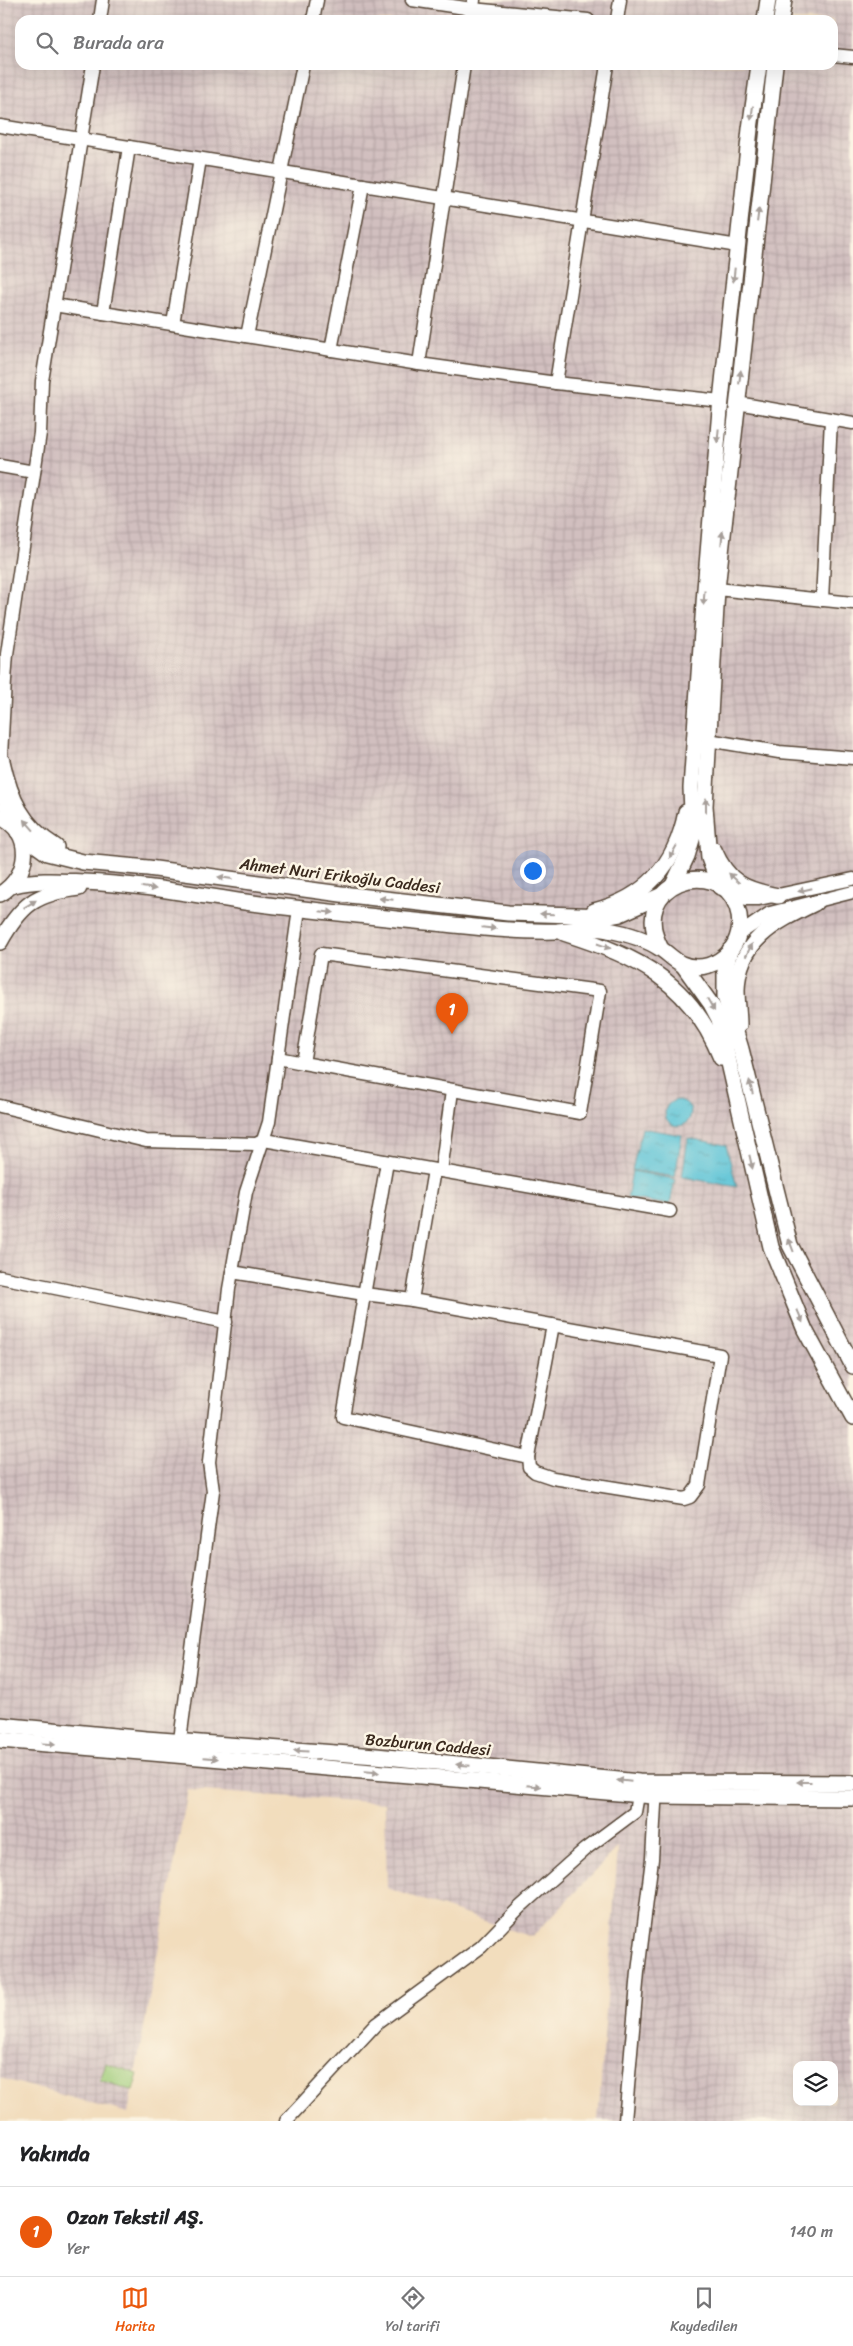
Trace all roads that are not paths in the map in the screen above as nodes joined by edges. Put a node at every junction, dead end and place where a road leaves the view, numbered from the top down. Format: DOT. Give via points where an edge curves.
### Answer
graph roads {
  1 [pos="103,0"];
  2 [pos="317,0"];
  3 [pos="412,0"];
  4 [pos="620,0"];
  5 [pos="768,0"];
  6 [pos="784,0"];
  7 [pos="472,10"];
  8 [pos="101,15"];
  9 [pos="314,15"];
  10 [pos="530,15"];
  11 [pos="618,15"];
  12 [pos="766,15"];
  13 [pos="782,15"];
  14 [pos="838,56"];
  15 [pos="853,57"];
  16 [pos="92,70"];
  17 [pos="302,70"];
  18 [pos="463,70"];
  19 [pos="606,70"];
  20 [pos="758,70"];
  21 [pos="775,70"];
  22 [pos="0,126"];
  23 [pos="81,140"];
  24 [pos="128,147"];
  25 [pos="200,159"];
  26 [pos="280,172"];
  27 [pos="363,185"];
  28 [pos="444,198"];
  29 [pos="584,221"];
  30 [pos="738,246"];
  31 [pos="54,305"];
  32 [pos="103,313"];
  33 [pos="173,324"];
  34 [pos="248,336"];
  35 [pos="331,350"];
  36 [pos="419,364"];
  37 [pos="556,383"];
  38 [pos="721,401"];
  39 [pos="737,404"];
  40 [pos="831,420"];
  41 [pos="853,422"];
  42 [pos="0,466"];
  43 [pos="34,472"];
  44 [pos="717,589"];
  45 [pos="822,600"];
  46 [pos="853,603"];
  47 [pos="5,680"];
  48 [pos="0,700"];
  49 [pos="708,740"];
  50 [pos="853,758"];
  51 [pos="2,761"];
  52 [pos="691,788"];
  53 [pos="0,817"];
  54 [pos="706,828"];
  55 [pos="16,829"];
  56 [pos="83,862"];
  57 [pos="853,879"];
  58 [pos="119,884"];
  59 [pos="667,890"];
  60 [pos="724,890"];
  61 [pos="853,892"];
  62 [pos="6,893"];
  63 [pos="778,896"];
  64 [pos="815,903"];
  65 [pos="300,909"];
  66 [pos="577,915"];
  67 [pos="558,931"];
  68 [pos="738,935"];
  69 [pos="0,942"];
  70 [pos="661,949"];
  71 [pos="730,950"];
  72 [pos="683,965"];
  73 [pos="741,1049"];
  74 [pos="278,1058"];
  75 [pos="303,1062"];
  76 [pos="732,1085"];
  77 [pos="452,1091"];
  78 [pos="0,1106"];
  79 [pos="264,1140"];
  80 [pos="387,1162"];
  81 [pos="437,1170"];
  82 [pos="670,1211"];
  83 [pos="232,1272"];
  84 [pos="0,1277"];
  85 [pos="364,1294"];
  86 [pos="412,1300"];
  87 [pos="226,1322"];
  88 [pos="553,1325"];
  89 [pos="853,1366"];
  90 [pos="853,1418"];
  91 [pos="528,1457"];
  92 [pos="0,1724"];
  93 [pos="0,1740"];
  94 [pos="180,1740"];
  95 [pos="853,1782"];
  96 [pos="656,1789"];
  97 [pos="638,1795"];
  98 [pos="853,1798"];
  99 [pos="286,2121"];
  100 [pos="625,2121"];
  1 -- 8 [label="street"];
  2 -- 9 [label="street"];
  3 -- 7 [label="street"];
  4 -- 11 [label="street"];
  5 -- 12 [label="main road"];
  6 -- 13 [label="main road"];
  7 -- 10 [label="street"];
  14 -- 15 [label="street"];
  16 -- 23 [label="street"];
  17 -- 26 [label="street"];
  18 -- 28 [label="street"];
  19 -- 29 [label="street"];
  20 -- 30 [label="main road, one-way"];
  39 -- 21 [label="main road, one-way"];
  22 -- 23 [label="street"];
  23 -- 24 [label="street"];
  23 -- 31 [label="street"];
  24 -- 25 [label="street"];
  24 -- 32 [label="street"];
  25 -- 26 [label="street"];
  25 -- 33 [label="street"];
  26 -- 27 [label="street"];
  26 -- 34 [label="street"];
  27 -- 28 [label="street"];
  27 -- 35 [label="street"];
  28 -- 29 [label="street"];
  28 -- 36 [label="street"];
  29 -- 30 [label="street"];
  29 -- 37 [label="street"];
  30 -- 38 [label="main road, one-way"];
  31 -- 32 [label="street"];
  31 -- 43 [label="street" via="42,381 40,433"];
  32 -- 33 [label="street"];
  33 -- 34 [label="street"];
  34 -- 35 [label="street"];
  35 -- 36 [label="street"];
  36 -- 37 [label="street"];
  37 -- 38 [label="street"];
  38 -- 52 [label="main road, one-way"];
  39 -- 40 [label="street"];
  44 -- 39 [label="main road, one-way"];
  40 -- 41 [label="street"];
  40 -- 45 [label="street"];
  42 -- 43 [label="street"];
  43 -- 47 [label="street"];
  44 -- 45 [label="street"];
  44 -- 49 [label="main road"];
  45 -- 46 [label="street"];
  47 -- 48 [label="street"];
  47 -- 51 [label="street"];
  49 -- 50 [label="street" via="779,752"];
  54 -- 49 [label="main road, one-way"];
  51 -- 55 [label="street" via="1,783 6,808"];
  56 -- 51 [label="main road, one-way" via="52,844 26,823 10,792"];
  52 -- 59 [label="main road" via="692,836 687,856"];
  52 -- 66 [label="main road, one-way" via="680,840 665,867 626,900"];
  53 -- 55 [label="main road, Ahmet Nuri Erikoğlu Caddesi"];
  54 -- 60 [label="main road" via="709,858"];
  63 -- 54 [label="main road, one-way" via="754,891 734,880 719,860"];
  55 -- 56 [label="main road, Ahmet Nuri Erikoğlu Caddesi" via="47,853"];
  55 -- 62 [label="main road" via="24,845 25,859 21,873"];
  66 -- 56 [label="main road, Ahmet Nuri Erikoğlu Caddesi, one-way" via="508,913"];
  57 -- 63 [label="street, one-way"];
  58 -- 62 [label="main road" via="43,880"];
  58 -- 65 [label="main road, one-way"];
  69 -- 58 [label="main road, one-way" via="17,913 29,903 68,890"];
  59 -- 60 [label="main road" via="686,880 700,879"];
  59 -- 66 [label="main road, Ahmet Nuri Erikoğlu Caddesi" via="620,914"];
  59 -- 70 [label="main road" via="655,908 652,922 654,936"];
  60 -- 63 [label="street" via="754,900"];
  60 -- 68 [label="main road" via="735,902 740,916"];
  61 -- 64 [label="street"];
  64 -- 68 [label="street" via="770,913"];
  73 -- 64 [label="main road, one-way" via="737,989 752,943 774,924"];
  65 -- 67 [label="main road, one-way" via="504,930"];
  65 -- 74 [label="street"];
  67 -- 70 [label="main road" via="608,930 630,935"];
  67 -- 76 [label="main road, one-way" via="622,954 649,968 666,982 686,1000 706,1027"];
  68 -- 71 [label="main road"];
  70 -- 72 [label="main road"];
  71 -- 72 [label="main road" via="713,964 699,967"];
  71 -- 73 [label="main road" via="725,996"];
  72 -- 76 [label="main road, one-way" via="719,1019"];
  89 -- 73 [label="main road, one-way" via="790,1245"];
  74 -- 75 [label="street"];
  74 -- 79 [label="street"];
  75 -- 77 [label="street"];
  75 -- 77 [label="street" via="321,954 600,991 580,1113"];
  76 -- 90 [label="main road, one-way" via="771,1247 805,1330"];
  77 -- 81 [label="street"];
  78 -- 79 [label="street" via="146,1141 256,1144"];
  79 -- 80 [label="street"];
  79 -- 83 [label="street" via="246,1192"];
  80 -- 81 [label="street"];
  80 -- 85 [label="street"];
  81 -- 82 [label="street"];
  81 -- 86 [label="street"];
  83 -- 85 [label="street"];
  83 -- 87 [label="street"];
  84 -- 87 [label="street"];
  85 -- 86 [label="street"];
  85 -- 91 [label="street" via="343,1417"];
  86 -- 88 [label="street"];
  87 -- 94 [label="street" via="209,1462 213,1491"];
  88 -- 91 [label="street"];
  88 -- 91 [label="street" via="720,1354 700,1485 684,1499 552,1478 534,1472 529,1467"];
  92 -- 94 [label="main road, Bozburun Caddesi"];
  93 -- 97 [label="main road, Bozburun Caddesi, one-way"];
  96 -- 94 [label="main road, Bozburun Caddesi, one-way"];
  95 -- 96 [label="main road, Bozburun Caddesi, one-way"];
  96 -- 97 [label="main road, Bozburun Caddesi"];
  96 -- 98 [label="main road, Bozburun Caddesi"];
  96 -- 100 [label="street"];
  97 -- 99 [label="street" via="635,1812 584,1850 481,1947 376,2024"];
}
